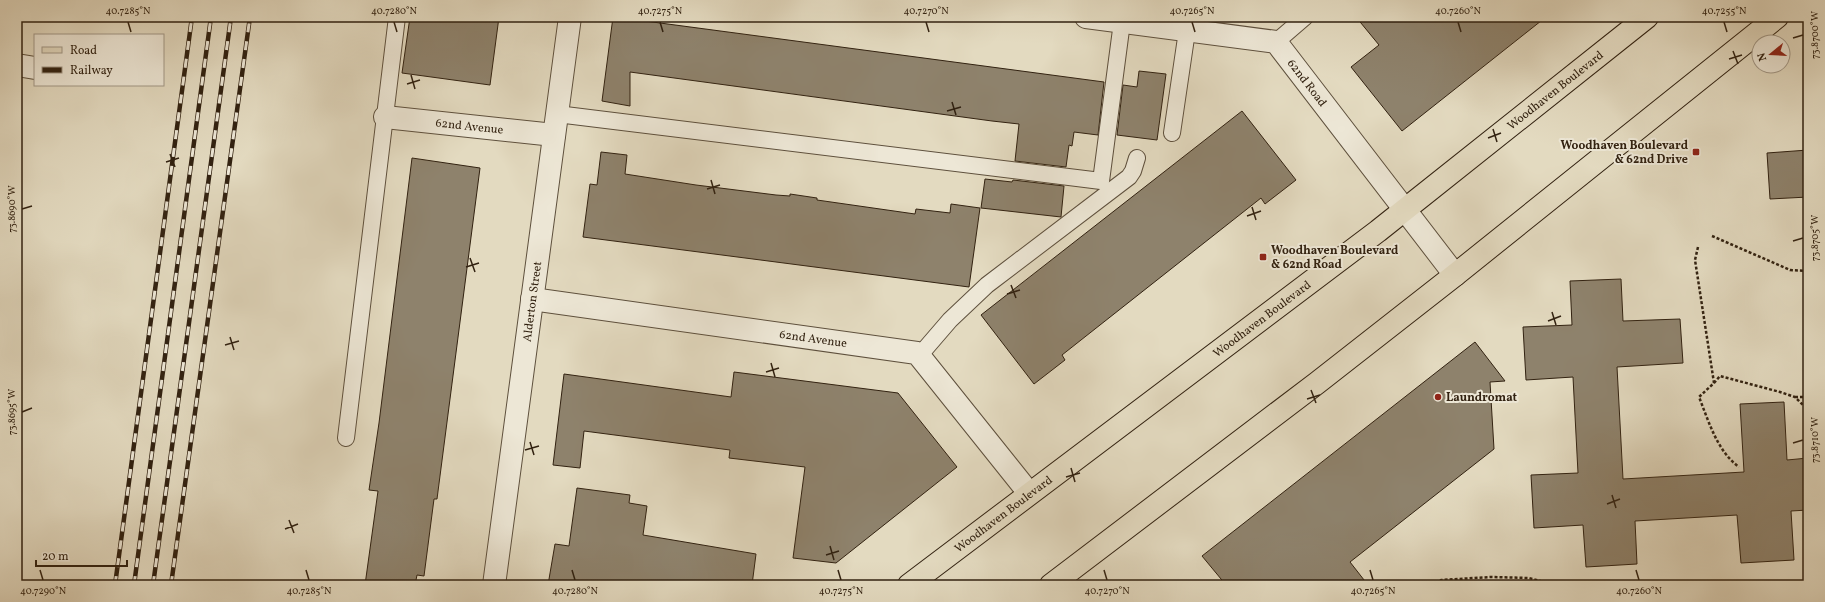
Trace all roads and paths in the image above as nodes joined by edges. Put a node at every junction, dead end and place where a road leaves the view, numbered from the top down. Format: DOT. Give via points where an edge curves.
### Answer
graph roads {
  1 [pos="397,17"];
  2 [pos="570,17"];
  3 [pos="1086,17"];
  4 [pos="1305,17"];
  5 [pos="1647,17"];
  6 [pos="1777,17"];
  7 [pos="1122,22"];
  8 [pos="1187,30"];
  9 [pos="1276,42"];
  10 [pos="17,65"];
  11 [pos="34,68"];
  12 [pos="385,117"];
  13 [pos="555,124"];
  14 [pos="1172,133"];
  15 [pos="1137,158"];
  16 [pos="1404,211"];
  17 [pos="1712,236"];
  18 [pos="1698,247"];
  19 [pos="1808,271"];
  20 [pos="1455,275"];
  21 [pos="532,299"];
  22 [pos="919,356"];
  23 [pos="1714,383"];
  24 [pos="1795,397"];
  25 [pos="1808,397"];
  26 [pos="1808,410"];
  27 [pos="346,438"];
  28 [pos="1739,467"];
  29 [pos="1029,493"];
  30 [pos="494,585"];
  31 [pos="909,585"];
  32 [pos="1051,585"];
  33 [pos="1437,585"];
  34 [pos="1555,585"];
  1 -- 12 [label="lane"];
  2 -- 13 [label="street, Alderton Street"];
  3 -- 7 [label="street"];
  4 -- 9 [label="lane"];
  5 -- 16 [label="main road, Woodhaven Boulevard"];
  6 -- 20 [label="main road"];
  7 -- 8 [label="street"];
  7 -- 13 [label="lane" via="1101,181"];
  8 -- 9 [label="street"];
  8 -- 14 [label="lane"];
  9 -- 16 [label="street, 62nd Road"];
  10 -- 11 [label="street"];
  12 -- 13 [label="street, 62nd Avenue"];
  12 -- 27 [label="lane"];
  13 -- 21 [label="street, Alderton Street"];
  15 -- 22 [label="lane" via="1129,177 987,285 954,315"];
  16 -- 20 [label="street, 62nd Road"];
  16 -- 29 [label="main road, Woodhaven Boulevard"];
  17 -- 19 [label="path" via="1790,270"];
  18 -- 23 [label="path" via="1695,260"];
  20 -- 32 [label="main road"];
  21 -- 22 [label="street, 62nd Avenue" via="917,353"];
  21 -- 30 [label="street, Alderton Street"];
  22 -- 29 [label="street"];
  23 -- 24 [label="path" via="1720,376"];
  23 -- 28 [label="path" via="1699,397 1715,438 1732,462"];
  24 -- 25 [label="path"];
  24 -- 26 [label="path"];
  29 -- 31 [label="main road, Woodhaven Boulevard"];
  33 -- 34 [label="path" via="1441,580 1491,577 1530,578"];
}
